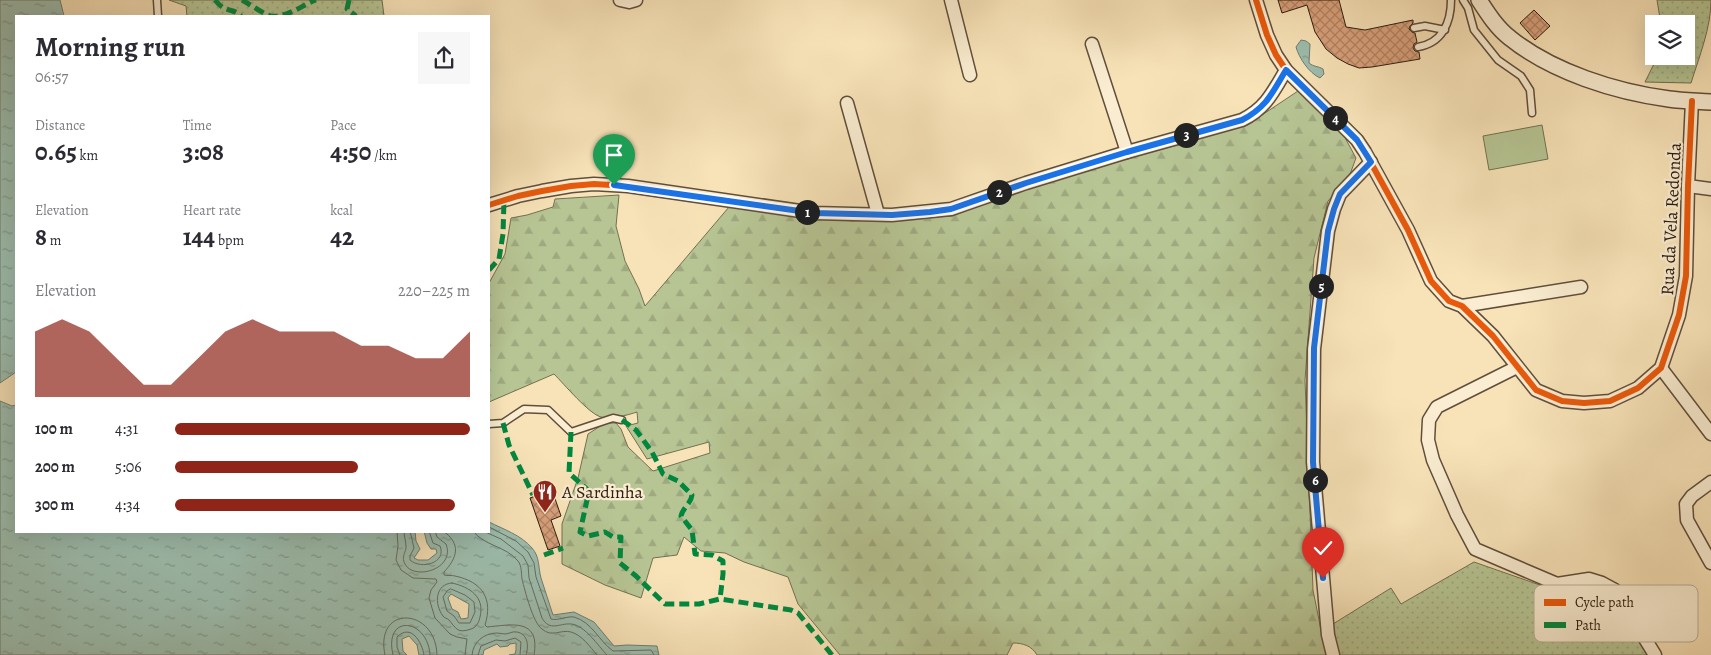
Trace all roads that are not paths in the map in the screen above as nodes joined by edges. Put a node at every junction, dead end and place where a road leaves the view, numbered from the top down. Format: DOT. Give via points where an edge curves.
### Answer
graph roads {
  1 [pos="157,0"];
  2 [pos="620,0"];
  3 [pos="636,0"];
  4 [pos="951,0"];
  5 [pos="1256,0"];
  6 [pos="1451,0"];
  7 [pos="1463,0"];
  8 [pos="1478,0"];
  9 [pos="1488,0"];
  10 [pos="158,15"];
  11 [pos="1414,28"];
  12 [pos="1445,30"];
  13 [pos="1092,44"];
  14 [pos="1418,47"];
  15 [pos="1542,60"];
  16 [pos="1286,70"];
  17 [pos="970,75"];
  18 [pos="1692,101"];
  19 [pos="1711,102"];
  20 [pos="848,104"];
  21 [pos="1532,113"];
  22 [pos="1127,152"];
  23 [pos="1371,162"];
  24 [pos="1688,186"];
  25 [pos="1711,189"];
  26 [pos="490,205"];
  27 [pos="878,214"];
  28 [pos="1581,287"];
  29 [pos="1462,306"];
  30 [pos="1518,367"];
  31 [pos="1661,368"];
  32 [pos="622,420"];
  33 [pos="490,424"];
  34 [pos="1711,434"];
  35 [pos="1711,482"];
  36 [pos="1711,563"];
  37 [pos="1606,585"];
  38 [pos="1647,642"];
  39 [pos="1333,655"];
  40 [pos="1655,655"];
  1 -- 10 [label="lane"];
  2 -- 3 [label="street"];
  4 -- 17 [label="street"];
  5 -- 16 [label="street, Rua da Vela Redonda" via="1267,35"];
  6 -- 12 [label="lane" via="1450,18"];
  7 -- 21 [label="lane" via="1474,30 1498,60 1520,76 1530,90"];
  8 -- 15 [label="street" via="1510,38"];
  9 -- 15 [label="street" via="1510,29"];
  11 -- 12 [label="lane" via="1425,26"];
  12 -- 14 [label="lane" via="1428,46"];
  13 -- 22 [label="street"];
  15 -- 18 [label="street" via="1601,84"];
  16 -- 22 [label="street" via="1264,105 1242,120"];
  16 -- 23 [label="street, Rua da Vela Redonda" via="1357,140"];
  18 -- 19 [label="street"];
  18 -- 24 [label="street, Rua da Vela Redonda"];
  20 -- 27 [label="street"];
  22 -- 27 [label="street" via="951,209"];
  23 -- 29 [label="street, Rua da Vela Redonda" via="1408,230 1431,282 1449,301"];
  23 -- 39 [label="street" via="1340,194 1334,209 1328,231 1314,348 1313,462 1328,635"];
  24 -- 25 [label="street"];
  24 -- 31 [label="street, Rua da Vela Redonda" via="1686,276 1679,316"];
  26 -- 27 [label="street" via="518,196 594,184 814,213"];
  28 -- 29 [label="street"];
  29 -- 30 [label="street, Rua da Vela Redonda" via="1493,336"];
  30 -- 31 [label="street, Rua da Vela Redonda" via="1536,390 1562,401 1584,403 1610,401 1638,388"];
  30 -- 37 [label="street" via="1437,407 1429,420 1428,440 1433,460 1475,549 1557,584 1589,579"];
  31 -- 34 [label="street"];
  32 -- 33 [label="lane" via="612,418 571,432 548,410 524,409 503,423"];
  35 -- 36 [label="street" via="1686,504 1687,520"];
  38 -- 40 [label="street"];
}
